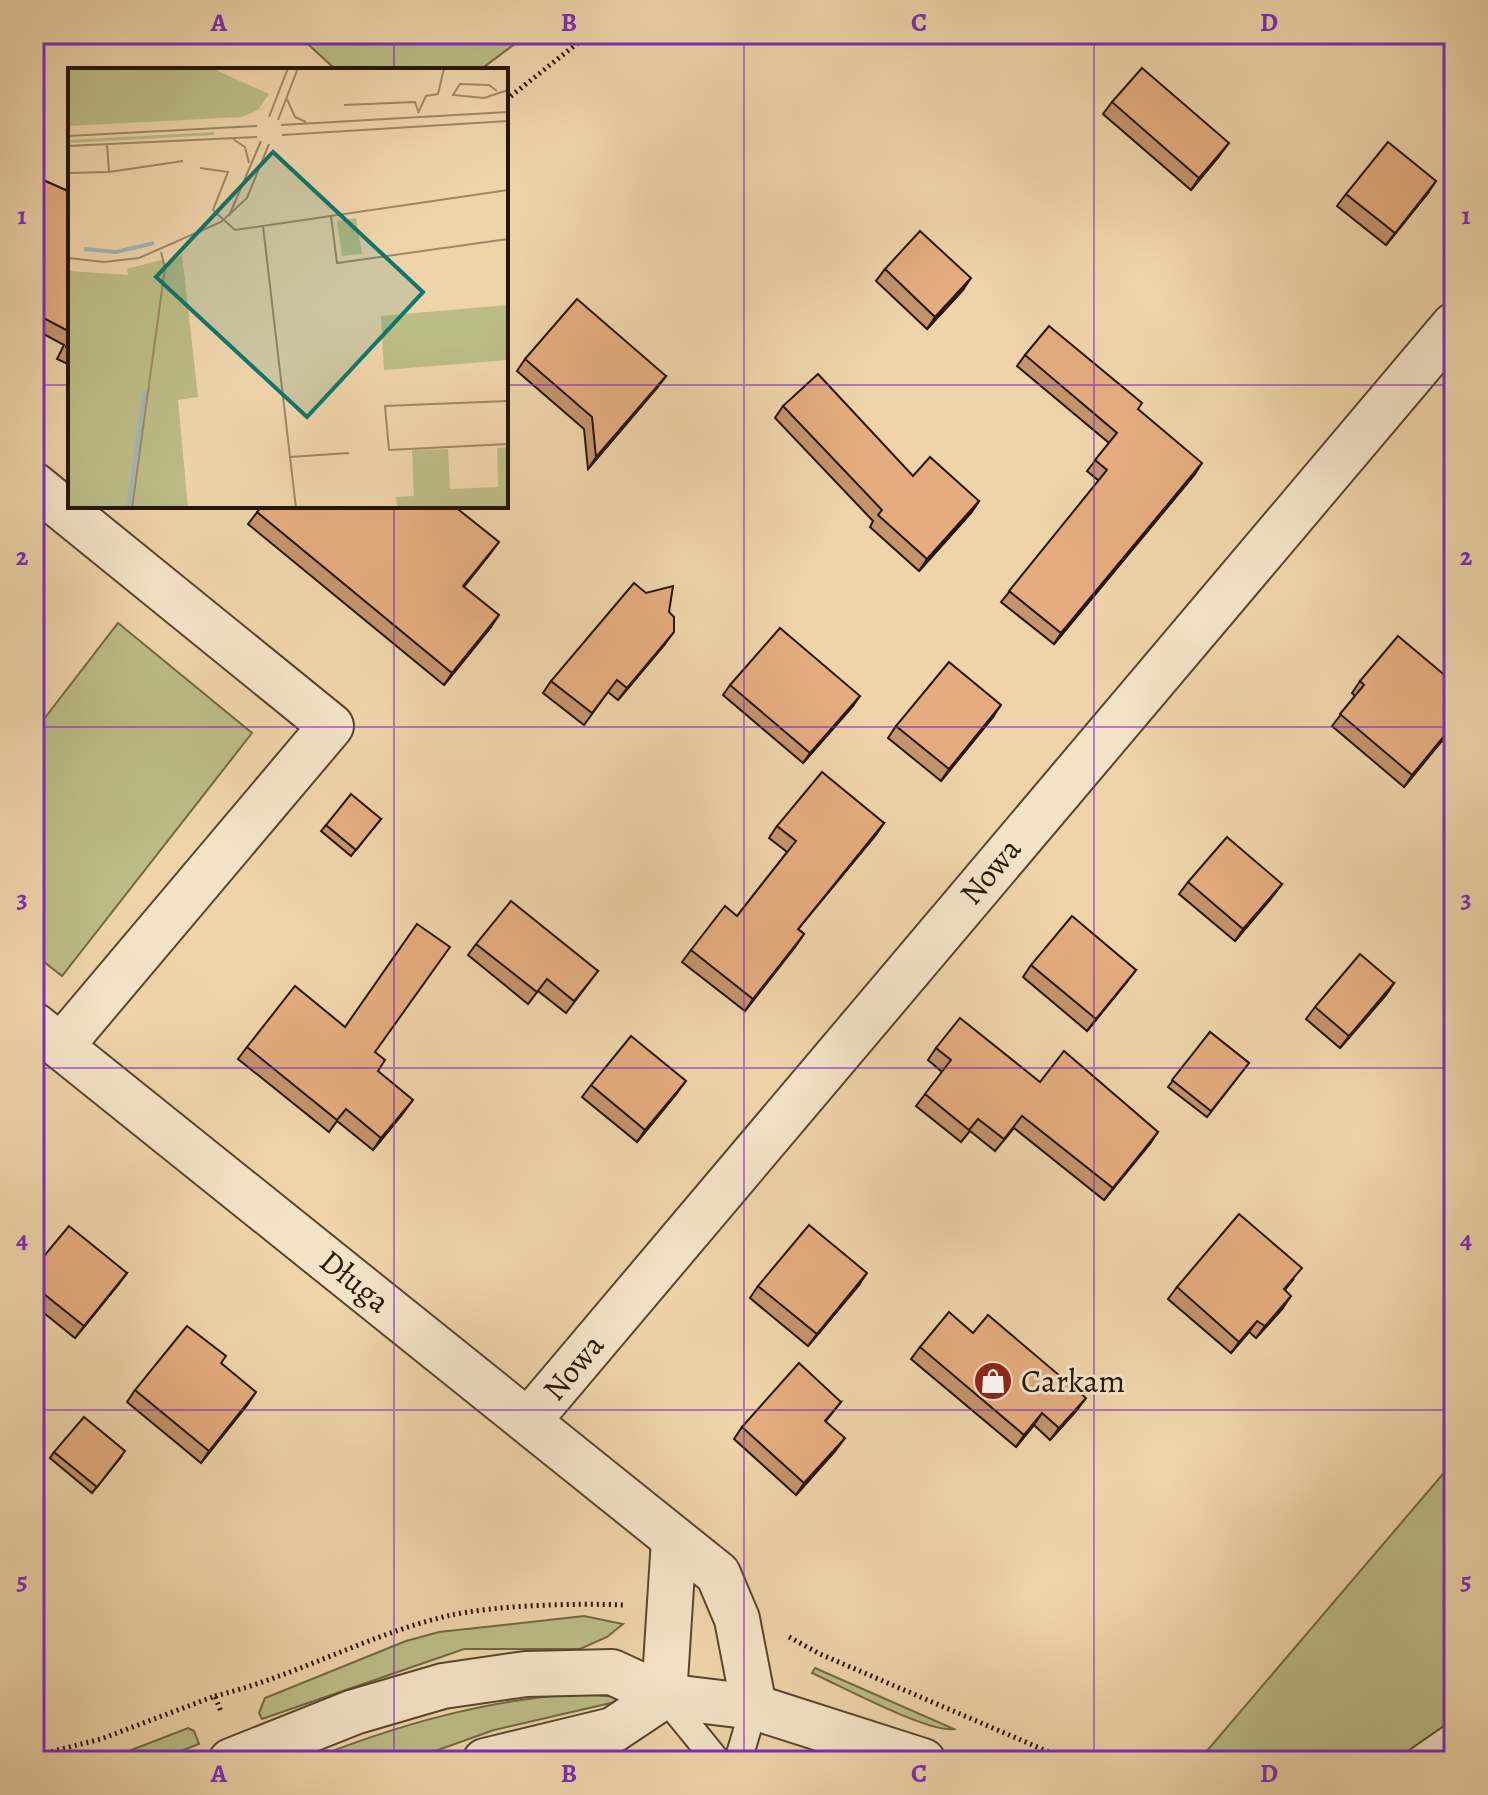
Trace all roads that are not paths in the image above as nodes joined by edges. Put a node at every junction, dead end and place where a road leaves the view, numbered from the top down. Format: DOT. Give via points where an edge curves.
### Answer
graph roads {
  1 [pos="1454,325"];
  2 [pos="34,485"];
  3 [pos="48,1036"];
  4 [pos="529,1420"];
  5 [pos="674,1540"];
  6 [pos="664,1696"];
  7 [pos="754,1707"];
  8 [pos="1454,1736"];
  9 [pos="228,1740"];
  10 [pos="485,1761"];
  11 [pos="717,1761"];
  12 [pos="738,1761"];
  13 [pos="923,1761"];
  14 [pos="1418,1761"];
  1 -- 4 [label="street, Nowa"];
  2 -- 3 [label="street" via="331,726"];
  3 -- 4 [label="street, Długa"];
  4 -- 5 [label="street, Długa"];
  5 -- 6 [label="street"];
  5 -- 7 [label="street, Długa" via="718,1574 737,1619"];
  6 -- 7 [label="street"];
  6 -- 9 [label="street" via="612,1672 526,1674 443,1686"];
  6 -- 10 [label="street" via="613,1730"];
  6 -- 11 [label="lane"];
  7 -- 12 [label="lane"];
  7 -- 13 [label="street"];
  8 -- 14 [label="lane"];
}
